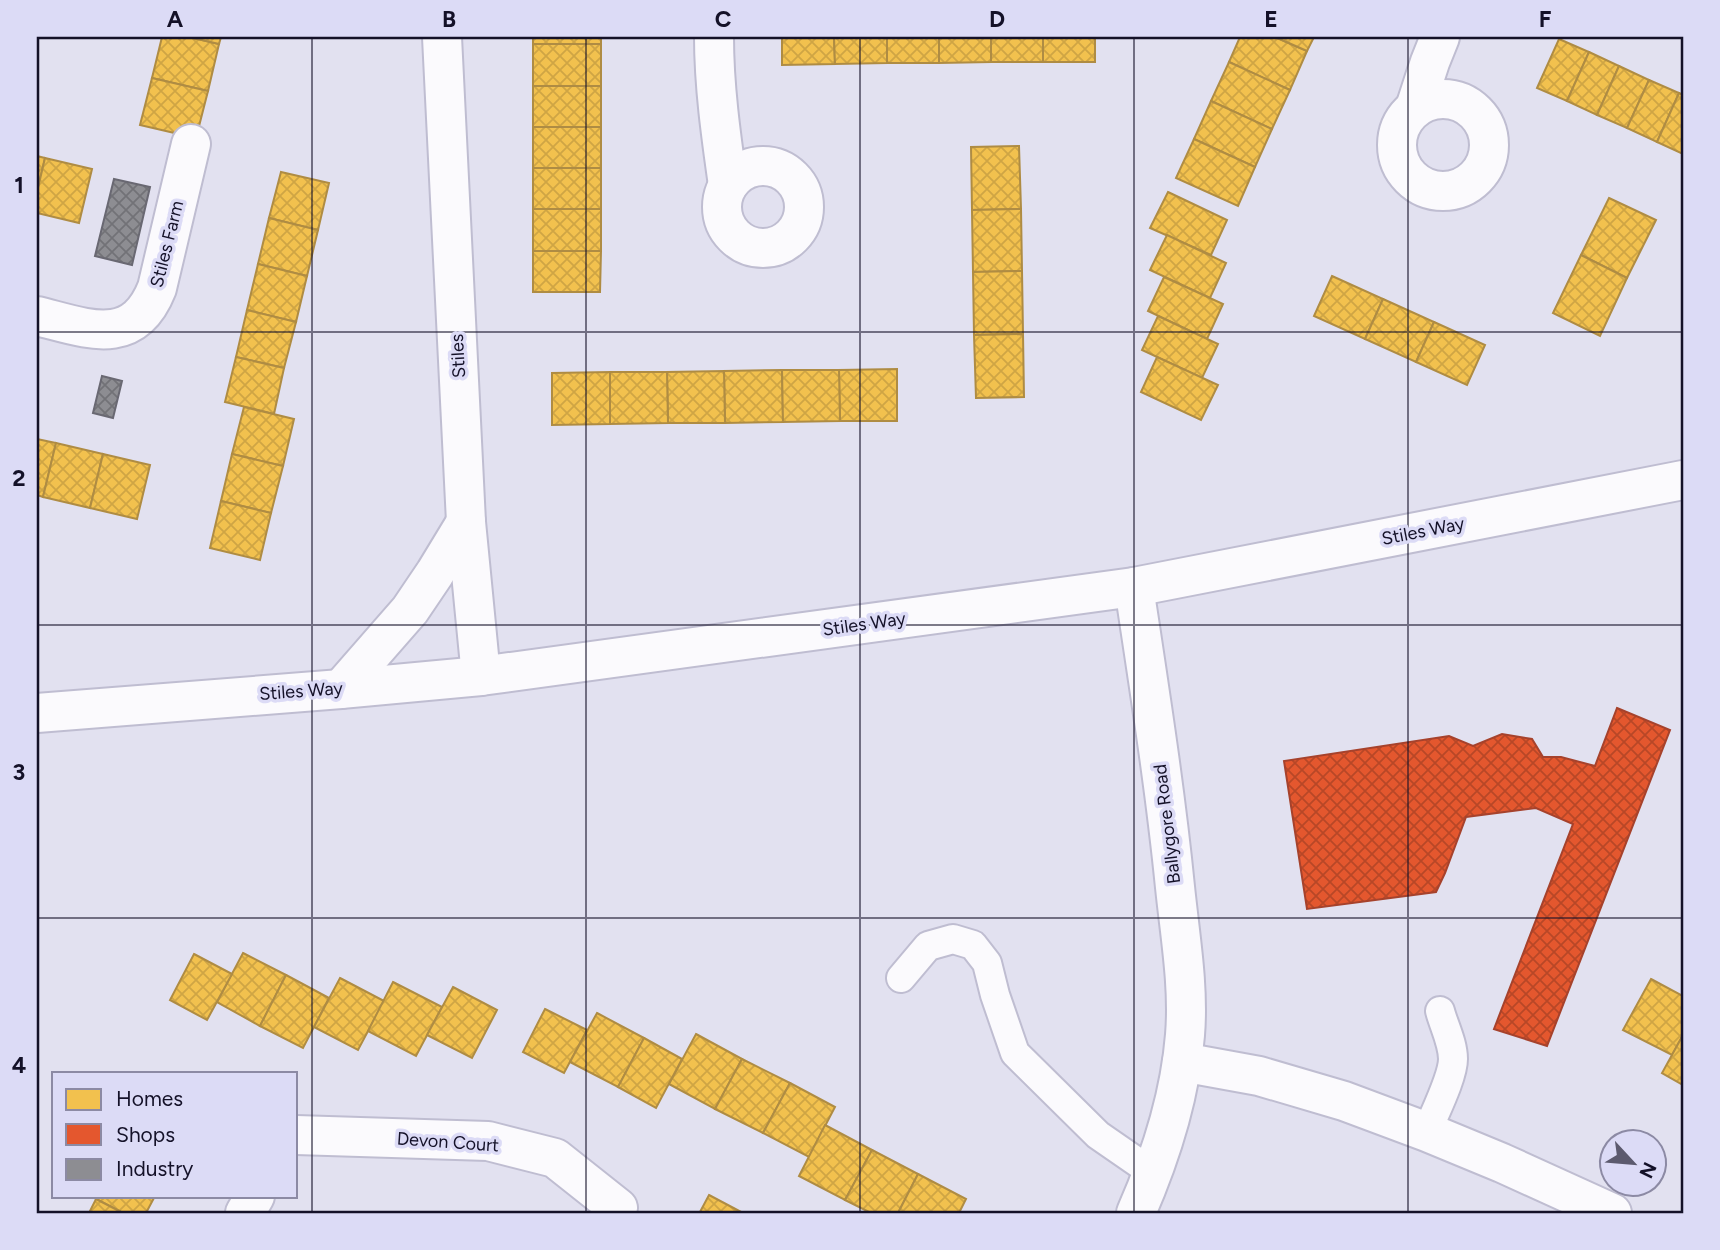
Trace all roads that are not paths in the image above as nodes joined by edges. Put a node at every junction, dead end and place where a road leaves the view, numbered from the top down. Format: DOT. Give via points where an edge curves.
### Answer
graph roads {
  1 [pos="442,37"];
  2 [pos="714,37"];
  3 [pos="1440,37"];
  4 [pos="1415,108"];
  5 [pos="191,144"];
  6 [pos="729,185"];
  7 [pos="37,316"];
  8 [pos="1683,480"];
  9 [pos="466,522"];
  10 [pos="1134,587"];
  11 [pos="481,676"];
  12 [pos="341,689"];
  13 [pos="37,713"];
  14 [pos="901,978"];
  15 [pos="1440,1011"];
  16 [pos="1182,1062"];
  17 [pos="1427,1132"];
  18 [pos="298,1135"];
  19 [pos="1153,1173"];
  20 [pos="615,1213"];
  21 [pos="1136,1213"];
  22 [pos="1612,1213"];
  1 -- 9 [label="street, Stiles"];
  2 -- 6 [label="street"];
  3 -- 4 [label="street"];
  5 -- 7 [label="street, Stiles Farm" via="157,288 148,306 115,330"];
  8 -- 10 [label="street, Stiles Way"];
  9 -- 11 [label="street, Stiles"];
  9 -- 12 [label="street" via="410,611"];
  10 -- 11 [label="street, Stiles Way"];
  10 -- 16 [label="street, Ballygore Road" via="1181,944"];
  11 -- 12 [label="street, Stiles Way"];
  12 -- 13 [label="street, Stiles Way"];
  14 -- 19 [label="lane" via="928,946 953,939 974,945 988,963 1015,1053 1098,1135"];
  15 -- 17 [label="lane" via="1453,1060"];
  16 -- 17 [label="street" via="1284,1082"];
  16 -- 19 [label="street, Ballygore Road"];
  17 -- 22 [label="street"];
  18 -- 20 [label="street, Devon Court" via="488,1141 555,1158 618,1208"];
  19 -- 21 [label="street, Ballygore Road"];
}
